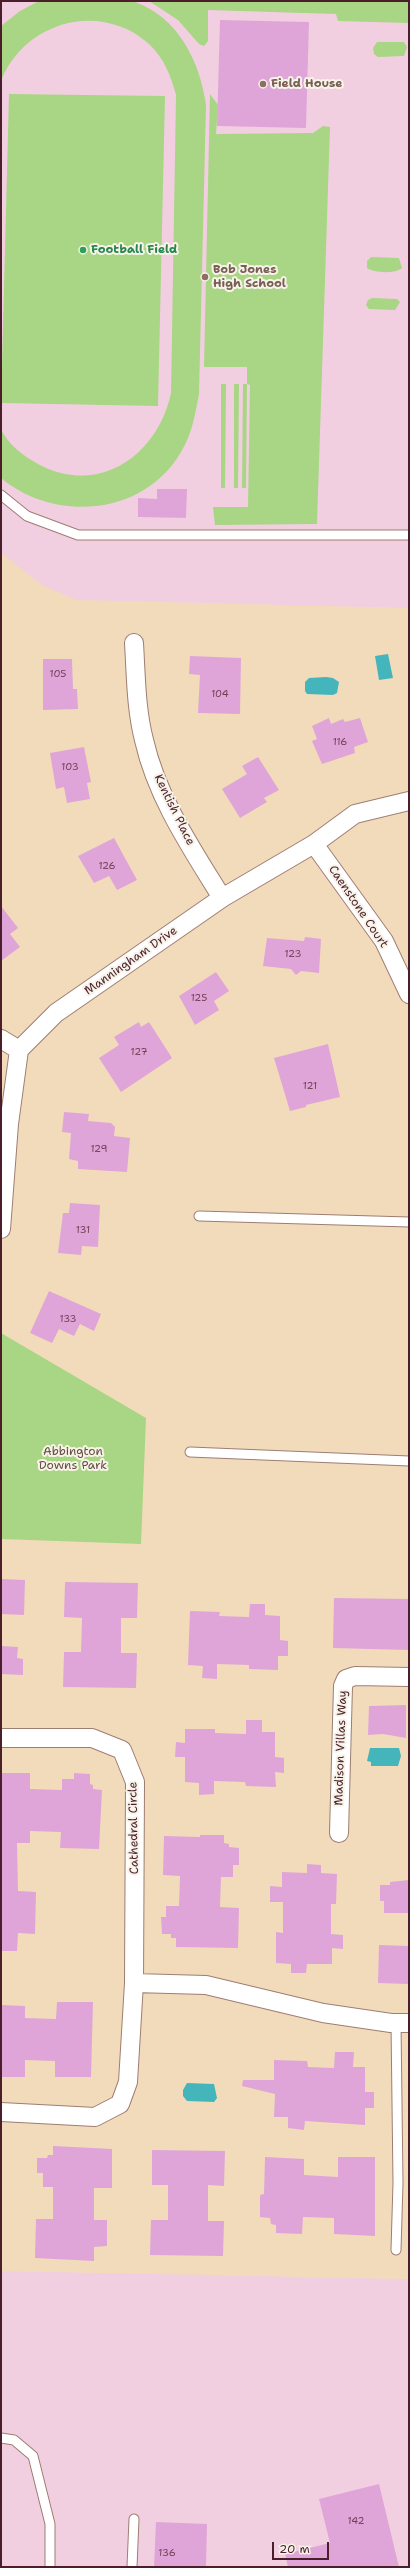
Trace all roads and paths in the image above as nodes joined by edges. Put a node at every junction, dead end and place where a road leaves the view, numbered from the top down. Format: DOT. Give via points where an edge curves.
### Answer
graph roads {
  1 [pos="1,496"];
  2 [pos="409,536"];
  3 [pos="134,643"];
  4 [pos="409,801"];
  5 [pos="314,844"];
  6 [pos="222,898"];
  7 [pos="409,994"];
  8 [pos="1,1039"];
  9 [pos="19,1050"];
  10 [pos="199,1216"];
  11 [pos="409,1222"];
  12 [pos="1,1229"];
  13 [pos="190,1452"];
  14 [pos="409,1461"];
  15 [pos="409,1677"];
  16 [pos="1,1738"];
  17 [pos="338,1833"];
  18 [pos="134,1983"];
  19 [pos="403,2023"];
  20 [pos="1,2112"];
  21 [pos="396,2250"];
  22 [pos="1,2438"];
  23 [pos="134,2519"];
  24 [pos="50,2567"];
  25 [pos="132,2567"];
  1 -- 2 [label="lane" via="27,516 78,535"];
  3 -- 6 [label="street, Kentish Place" via="137,696 144,741 161,790 180,828"];
  4 -- 5 [label="street, Manningham Drive" via="355,814"];
  5 -- 6 [label="street, Manningham Drive"];
  5 -- 7 [label="street, Caenstone Court" via="384,941"];
  6 -- 9 [label="street, Manningham Drive" via="56,1013"];
  8 -- 9 [label="street"];
  9 -- 12 [label="street" via="9,1124"];
  10 -- 11 [label="lane"];
  13 -- 14 [label="lane"];
  15 -- 17 [label="street, Madison Villas Way" via="355,1676 346,1679 343,1686"];
  16 -- 18 [label="street, Cathedral Circle" via="92,1738 122,1750 135,1782"];
  18 -- 19 [label="street" via="206,1985 323,2013"];
  18 -- 20 [label="street, Cathedral Circle" via="128,2082 120,2104 95,2117"];
  19 -- 21 [label="lane"];
  22 -- 24 [label="lane" via="14,2440 33,2456 50,2524"];
  23 -- 25 [label="lane"];
}
